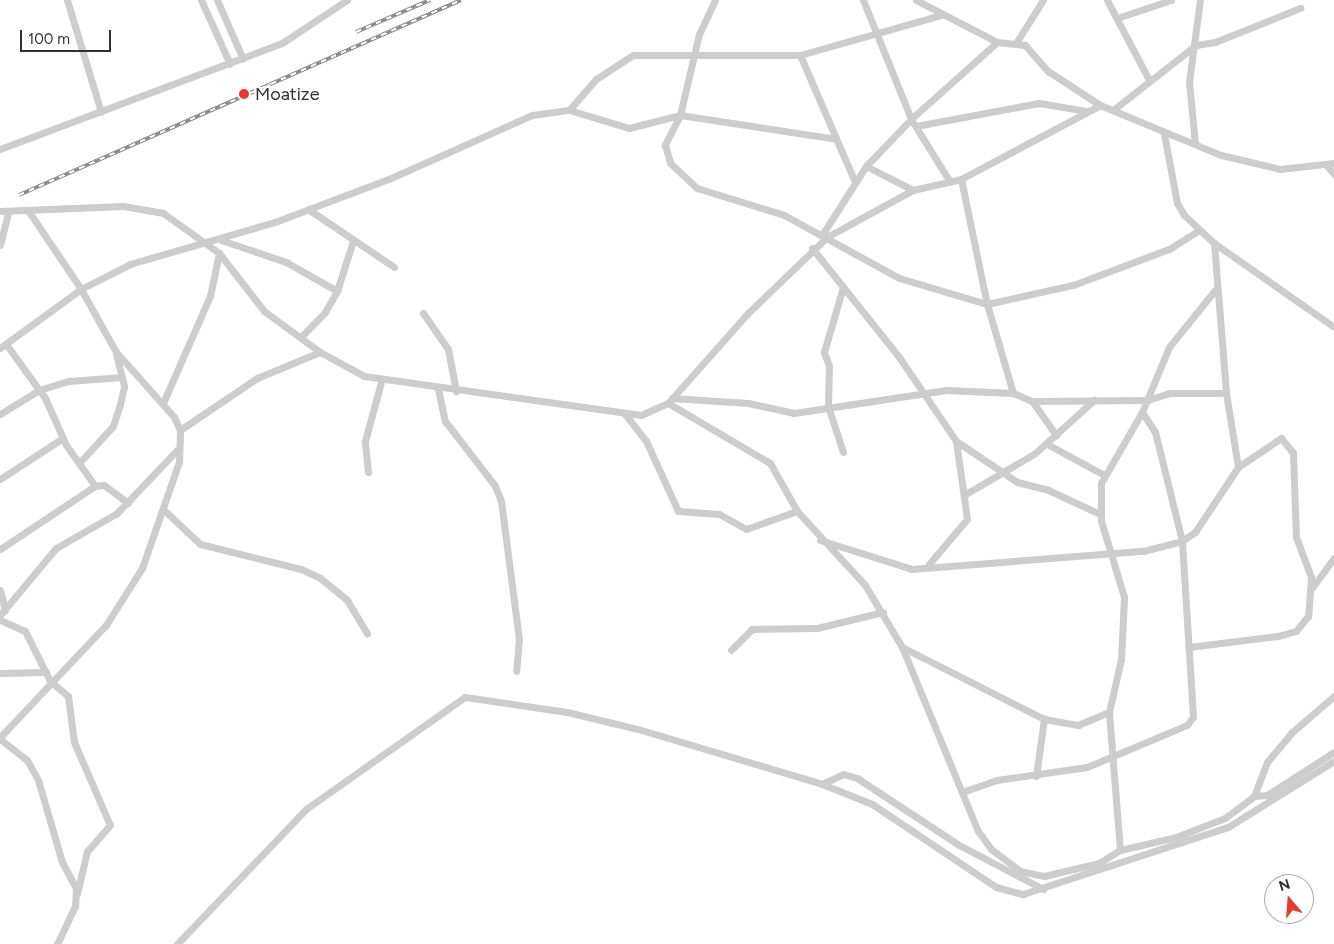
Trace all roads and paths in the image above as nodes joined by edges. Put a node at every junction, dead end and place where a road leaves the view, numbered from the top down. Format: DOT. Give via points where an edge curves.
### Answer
graph roads {
  1 [pos="67,0"];
  2 [pos="201,0"];
  3 [pos="217,0"];
  4 [pos="347,0"];
  5 [pos="714,0"];
  6 [pos="863,0"];
  7 [pos="916,0"];
  8 [pos="1043,0"];
  9 [pos="1107,0"];
  10 [pos="1170,0"];
  11 [pos="1200,0"];
  12 [pos="1300,8"];
  13 [pos="941,15"];
  14 [pos="1117,18"];
  15 [pos="878,32"];
  16 [pos="997,42"];
  17 [pos="1016,43"];
  18 [pos="1196,45"];
  19 [pos="694,54"];
  20 [pos="800,55"];
  21 [pos="242,59"];
  22 [pos="230,64"];
  23 [pos="1149,80"];
  24 [pos="1100,105"];
  25 [pos="569,110"];
  26 [pos="1113,110"];
  27 [pos="1087,111"];
  28 [pos="101,112"];
  29 [pos="680,115"];
  30 [pos="911,119"];
  31 [pos="916,126"];
  32 [pos="1164,134"];
  33 [pos="836,138"];
  34 [pos="1195,144"];
  35 [pos="0,149"];
  36 [pos="1330,164"];
  37 [pos="866,166"];
  38 [pos="1334,174"];
  39 [pos="961,179"];
  40 [pos="854,180"];
  41 [pos="950,182"];
  42 [pos="913,190"];
  43 [pos="308,210"];
  44 [pos="0,212"];
  45 [pos="29,212"];
  46 [pos="8,213"];
  47 [pos="1198,231"];
  48 [pos="825,236"];
  49 [pos="221,240"];
  50 [pos="353,241"];
  51 [pos="1214,243"];
  52 [pos="0,244"];
  53 [pos="210,244"];
  54 [pos="812,248"];
  55 [pos="220,253"];
  56 [pos="394,267"];
  57 [pos="843,287"];
  58 [pos="81,288"];
  59 [pos="1215,290"];
  60 [pos="337,291"];
  61 [pos="987,304"];
  62 [pos="423,313"];
  63 [pos="1334,327"];
  64 [pos="301,337"];
  65 [pos="3,346"];
  66 [pos="116,352"];
  67 [pos="320,352"];
  68 [pos="122,377"];
  69 [pos="381,382"];
  70 [pos="438,389"];
  71 [pos="40,390"];
  72 [pos="456,390"];
  73 [pos="921,393"];
  74 [pos="1013,393"];
  75 [pos="1226,393"];
  76 [pos="670,400"];
  77 [pos="1094,400"];
  78 [pos="1148,400"];
  79 [pos="1032,401"];
  80 [pos="163,403"];
  81 [pos="828,406"];
  82 [pos="1142,412"];
  83 [pos="0,414"];
  84 [pos="625,414"];
  85 [pos="180,430"];
  86 [pos="1056,435"];
  87 [pos="63,438"];
  88 [pos="956,440"];
  89 [pos="1047,444"];
  90 [pos="179,448"];
  91 [pos="842,452"];
  92 [pos="81,461"];
  93 [pos="1238,467"];
  94 [pos="368,472"];
  95 [pos="1004,474"];
  96 [pos="1104,475"];
  97 [pos="0,479"];
  98 [pos="95,486"];
  99 [pos="964,494"];
  100 [pos="128,503"];
  101 [pos="165,511"];
  102 [pos="797,511"];
  103 [pos="1100,514"];
  104 [pos="820,540"];
  105 [pos="1182,541"];
  106 [pos="0,549"];
  107 [pos="1111,554"];
  108 [pos="1334,558"];
  109 [pos="930,564"];
  110 [pos="1311,589"];
  111 [pos="0,590"];
  112 [pos="2,612"];
  113 [pos="883,612"];
  114 [pos="0,620"];
  115 [pos="367,633"];
  116 [pos="902,648"];
  117 [pos="1189,648"];
  118 [pos="731,650"];
  119 [pos="516,671"];
  120 [pos="46,672"];
  121 [pos="0,673"];
  122 [pos="50,681"];
  123 [pos="1334,696"];
  124 [pos="1109,712"];
  125 [pos="1044,719"];
  126 [pos="0,738"];
  127 [pos="1334,752"];
  128 [pos="1114,756"];
  129 [pos="1334,761"];
  130 [pos="1036,776"];
  131 [pos="822,784"];
  132 [pos="962,792"];
  133 [pos="1254,796"];
  134 [pos="1120,850"];
  135 [pos="1043,889"];
  136 [pos="77,894"];
  137 [pos="57,944"];
  138 [pos="178,944"];
  1 -- 28 [label="street"];
  2 -- 22 [label="street"];
  3 -- 21 [label="street"];
  4 -- 21 [label="street" via="282,43"];
  5 -- 19 [label="street"];
  6 -- 15 [label="street"];
  7 -- 13 [label="street"];
  8 -- 17 [label="street"];
  9 -- 14 [label="street"];
  10 -- 14 [label="street"];
  11 -- 18 [label="street"];
  12 -- 18 [label="street" via="1214,42"];
  13 -- 15 [label="street"];
  13 -- 16 [label="street"];
  14 -- 23 [label="street"];
  15 -- 20 [label="street"];
  15 -- 30 [label="street"];
  16 -- 17 [label="street"];
  16 -- 30 [label="street"];
  17 -- 24 [label="street" via="1025,45 1048,72"];
  18 -- 23 [label="street"];
  18 -- 34 [label="street" via="1189,82"];
  19 -- 20 [label="street"];
  19 -- 25 [label="street" via="633,55 596,78"];
  19 -- 29 [label="street"];
  20 -- 33 [label="street"];
  21 -- 22 [label="street"];
  22 -- 28 [label="street"];
  23 -- 26 [label="street"];
  24 -- 26 [label="street"];
  24 -- 27 [label="street"];
  25 -- 29 [label="street" via="629,128"];
  25 -- 43 [label="street" via="532,115 497,128 391,178"];
  26 -- 32 [label="street"];
  27 -- 31 [label="street" via="1039,103"];
  27 -- 39 [label="street"];
  28 -- 35 [label="street"];
  29 -- 33 [label="street"];
  29 -- 48 [label="street" via="664,154 697,188 784,215"];
  30 -- 31 [label="street"];
  30 -- 37 [label="street"];
  31 -- 41 [label="street"];
  32 -- 34 [label="street"];
  32 -- 47 [label="street" via="1177,203"];
  33 -- 40 [label="street"];
  34 -- 36 [label="street" via="1221,155 1280,169"];
  36 -- 38 [label="street"];
  37 -- 40 [label="street"];
  37 -- 42 [label="street"];
  39 -- 41 [label="street"];
  39 -- 61 [label="street"];
  40 -- 48 [label="street"];
  41 -- 42 [label="street"];
  42 -- 48 [label="street"];
  43 -- 49 [label="street"];
  43 -- 50 [label="street"];
  44 -- 46 [label="street"];
  45 -- 46 [label="street"];
  45 -- 53 [label="street" via="146,208 164,213"];
  45 -- 58 [label="street"];
  46 -- 52 [label="street"];
  47 -- 51 [label="street"];
  47 -- 61 [label="street" via="1153,255 1073,285"];
  48 -- 54 [label="street"];
  48 -- 61 [label="street" via="899,278"];
  49 -- 53 [label="street"];
  49 -- 60 [label="street" via="286,262"];
  50 -- 56 [label="street"];
  50 -- 60 [label="street"];
  51 -- 59 [label="street"];
  51 -- 63 [label="street"];
  53 -- 55 [label="street"];
  53 -- 58 [label="street" via="130,264"];
  54 -- 57 [label="street"];
  54 -- 76 [label="street"];
  55 -- 64 [label="street" via="253,301"];
  55 -- 80 [label="street" via="210,296"];
  57 -- 73 [label="street" via="899,357"];
  57 -- 81 [label="street" via="824,342"];
  58 -- 65 [label="street"];
  58 -- 66 [label="street"];
  59 -- 75 [label="street"];
  59 -- 78 [label="street" via="1169,346"];
  60 -- 64 [label="street" via="325,312"];
  61 -- 74 [label="street"];
  62 -- 72 [label="street" via="448,349"];
  64 -- 67 [label="street"];
  65 -- 71 [label="street"];
  66 -- 68 [label="street"];
  66 -- 80 [label="street"];
  67 -- 69 [label="street"];
  67 -- 85 [label="street" via="257,378"];
  68 -- 71 [label="street" via="96,376"];
  68 -- 92 [label="street" via="120,404 112,426"];
  69 -- 70 [label="street"];
  69 -- 94 [label="street" via="365,441"];
  70 -- 72 [label="street"];
  70 -- 119 [label="street" via="445,421 495,486 501,501 519,631"];
  71 -- 83 [label="street"];
  71 -- 87 [label="street"];
  72 -- 84 [label="street"];
  73 -- 74 [label="street"];
  73 -- 81 [label="street"];
  73 -- 88 [label="street"];
  74 -- 79 [label="street"];
  75 -- 78 [label="street" via="1170,393"];
  75 -- 93 [label="street"];
  76 -- 81 [label="street" via="748,403 794,413"];
  76 -- 84 [label="street" via="641,415"];
  76 -- 102 [label="street" via="770,463"];
  77 -- 78 [label="street"];
  77 -- 79 [label="street"];
  77 -- 86 [label="street"];
  78 -- 82 [label="street"];
  79 -- 86 [label="street"];
  80 -- 85 [label="street"];
  81 -- 91 [label="street"];
  82 -- 96 [label="street"];
  82 -- 105 [label="street" via="1155,432"];
  84 -- 102 [label="street" via="646,441 678,511 719,514 746,529"];
  85 -- 90 [label="street"];
  86 -- 89 [label="street"];
  87 -- 92 [label="street"];
  87 -- 97 [label="street"];
  88 -- 95 [label="street"];
  88 -- 99 [label="street"];
  89 -- 95 [label="street"];
  89 -- 96 [label="street"];
  90 -- 100 [label="street"];
  90 -- 101 [label="street" via="176,480"];
  92 -- 98 [label="street"];
  93 -- 105 [label="street" via="1203,522"];
  93 -- 110 [label="street" via="1278,438 1290,447 1295,470 1296,536 1307,563"];
  95 -- 99 [label="street"];
  95 -- 103 [label="street"];
  96 -- 103 [label="street"];
  98 -- 100 [label="street" via="104,485"];
  98 -- 106 [label="street"];
  99 -- 109 [label="street" via="967,519"];
  100 -- 112 [label="street" via="56,548"];
  101 -- 115 [label="street" via="200,544 301,569 320,578 347,600"];
  101 -- 122 [label="street" via="142,568 102,631"];
  102 -- 104 [label="street"];
  103 -- 107 [label="street"];
  104 -- 109 [label="street" via="835,541 906,568"];
  104 -- 113 [label="street" via="865,585"];
  105 -- 107 [label="street"];
  105 -- 117 [label="street"];
  107 -- 109 [label="street"];
  107 -- 124 [label="street" via="1124,597 1121,659"];
  108 -- 110 [label="street"];
  110 -- 117 [label="street" via="1308,616 1296,631 1236,644"];
  111 -- 112 [label="street"];
  113 -- 116 [label="street"];
  113 -- 118 [label="street" via="817,628 752,629"];
  114 -- 120 [label="street" via="25,631"];
  116 -- 125 [label="street"];
  116 -- 132 [label="street"];
  117 -- 128 [label="street" via="1193,717 1187,725"];
  120 -- 121 [label="street"];
  120 -- 122 [label="street"];
  122 -- 126 [label="street"];
  122 -- 136 [label="street" via="68,696 74,742 110,825 87,851"];
  123 -- 133 [label="street" via="1291,733 1267,762"];
  124 -- 125 [label="street" via="1078,725"];
  124 -- 128 [label="street"];
  125 -- 130 [label="street"];
  126 -- 136 [label="street" via="27,760 38,780 62,862"];
  127 -- 133 [label="street" via="1267,795"];
  128 -- 130 [label="street" via="1087,767"];
  128 -- 134 [label="street"];
  129 -- 135 [label="street" via="1228,827"];
  130 -- 132 [label="street" via="997,780"];
  131 -- 135 [label="street" via="872,804 1001,890 1028,894"];
  131 -- 135 [label="street" via="843,774 857,778 959,845"];
  131 -- 138 [label="street" via="638,729 566,712 465,697 306,808"];
  132 -- 134 [label="street" via="991,849 1020,871 1044,876 1099,863"];
  133 -- 134 [label="street" via="1225,818 1176,837"];
  136 -- 137 [label="street"];
}
